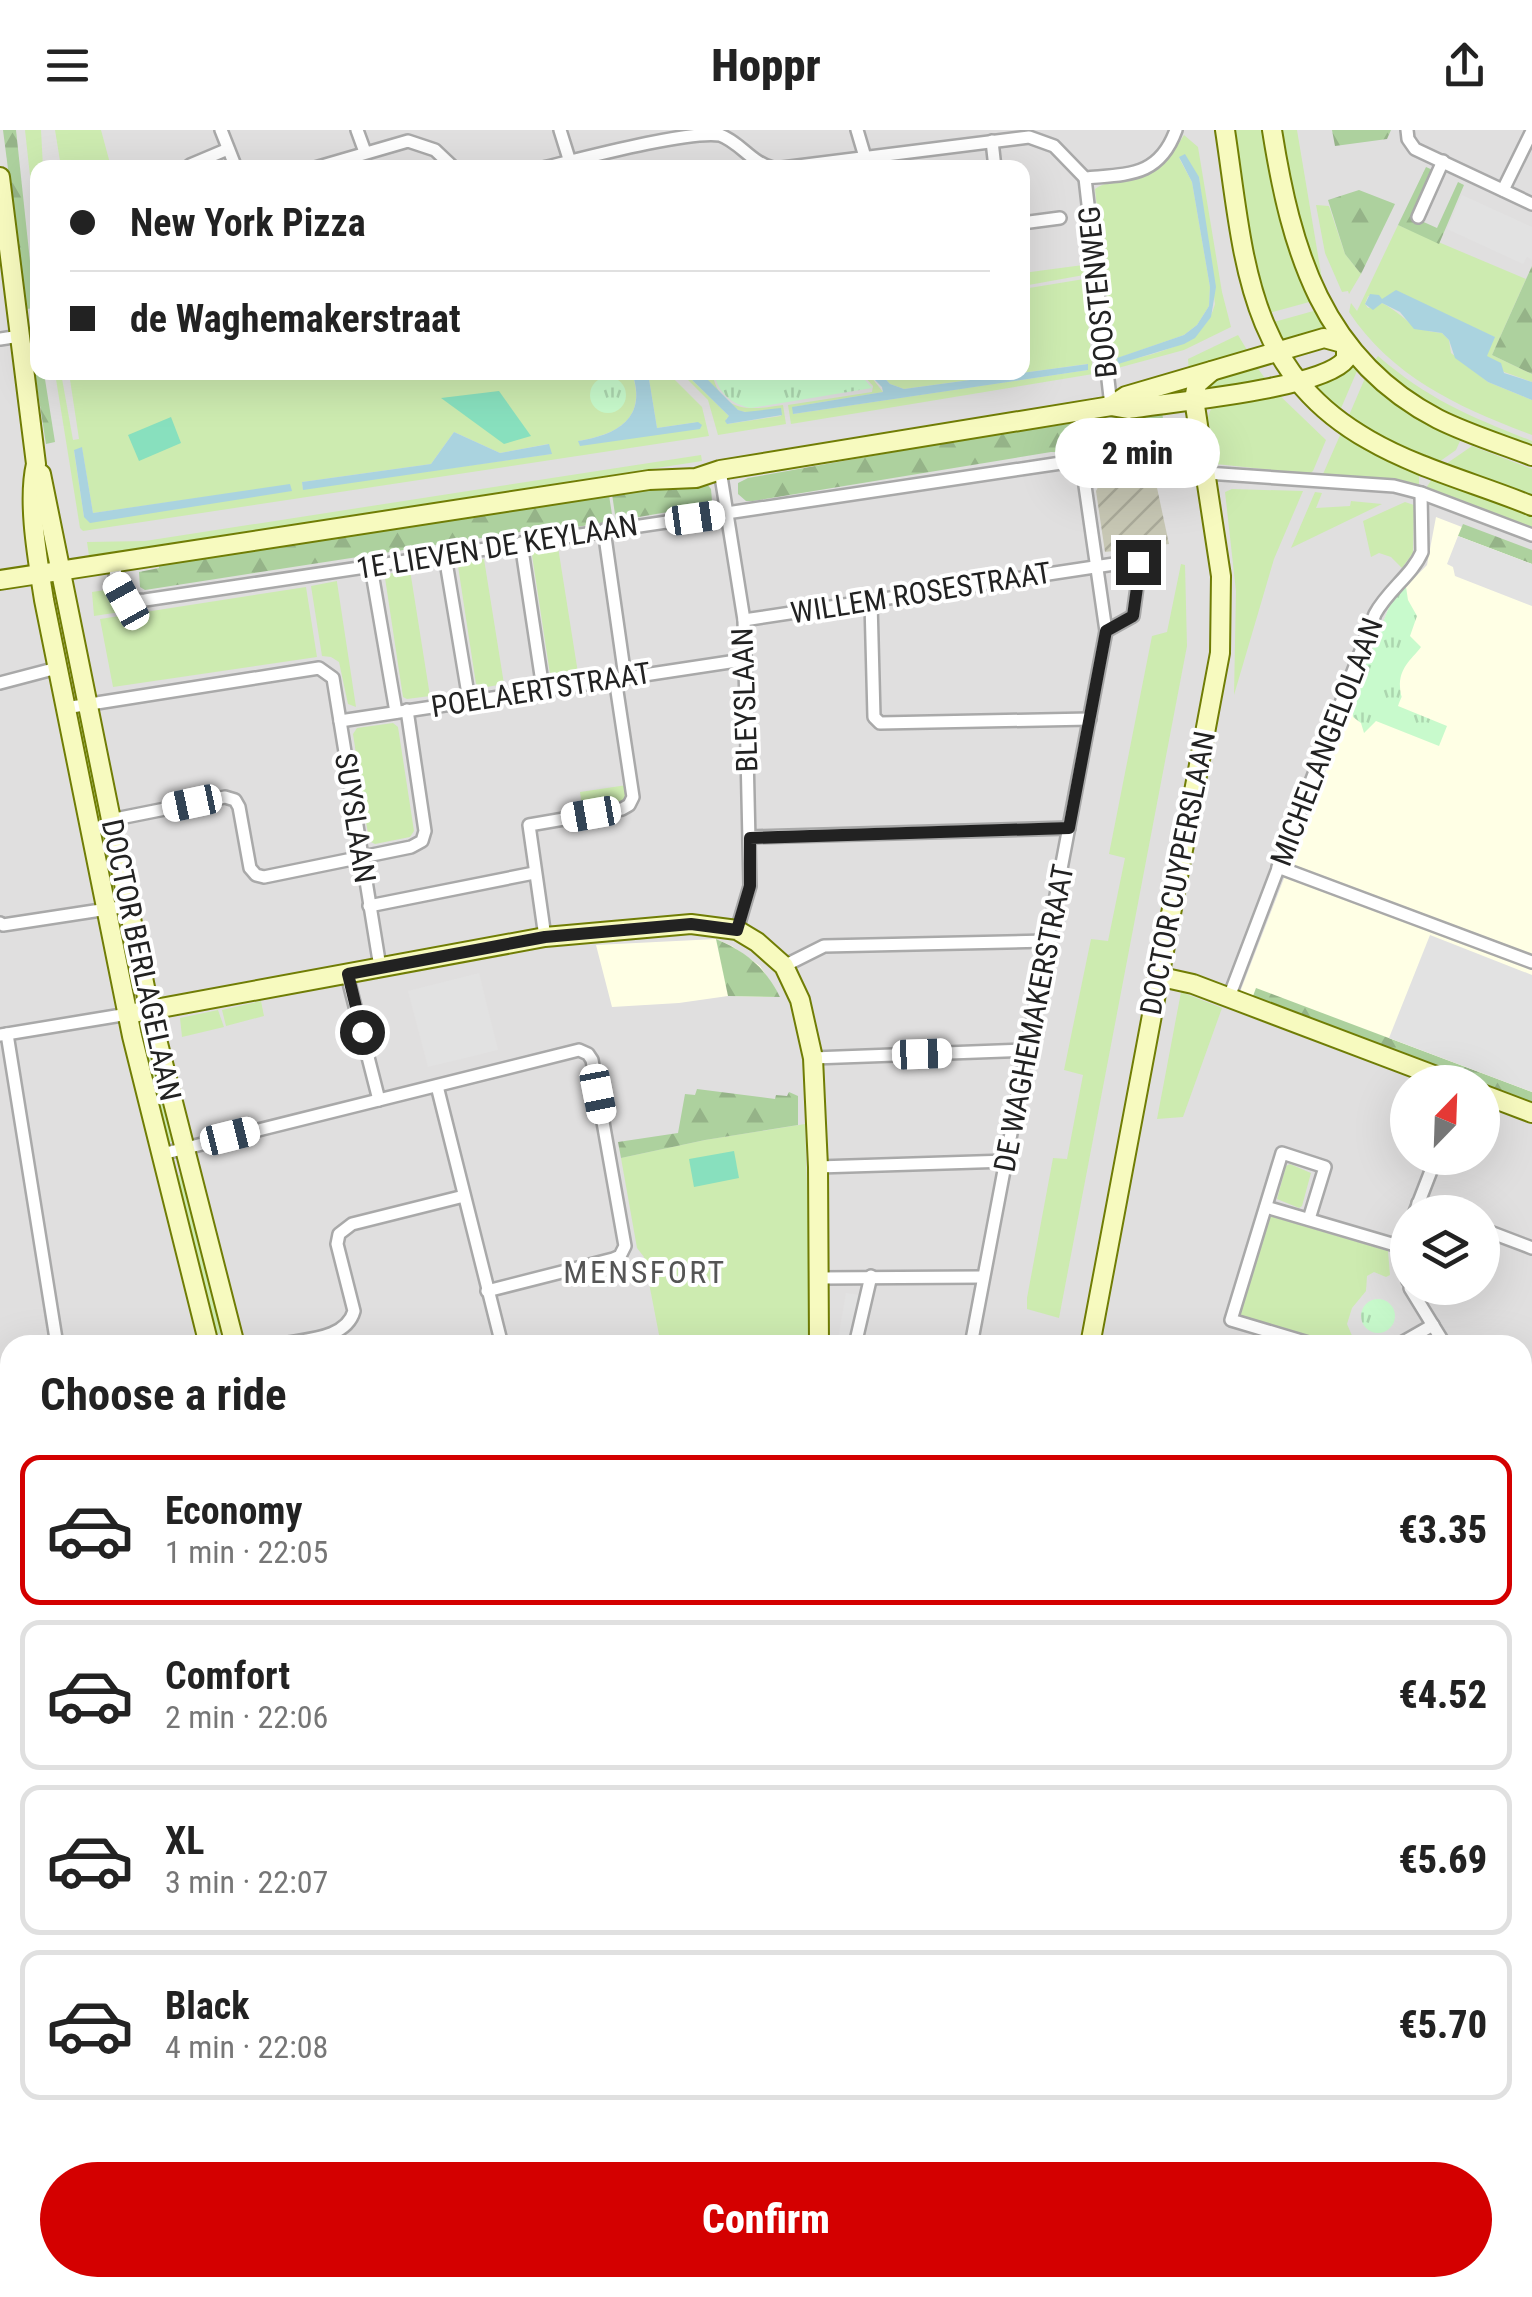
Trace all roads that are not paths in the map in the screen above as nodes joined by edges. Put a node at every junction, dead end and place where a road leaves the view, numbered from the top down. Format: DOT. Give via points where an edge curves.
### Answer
graph roads {
  1 [pos="221,130"];
  2 [pos="357,130"];
  3 [pos="560,130"];
  4 [pos="857,130"];
  5 [pos="1176,130"];
  6 [pos="1225,130"];
  7 [pos="1272,130"];
  8 [pos="1408,130"];
  9 [pos="1532,131"];
  10 [pos="686,132"];
  11 [pos="984,138"];
  12 [pos="228,149"];
  13 [pos="366,152"];
  14 [pos="747,154"];
  15 [pos="864,158"];
  16 [pos="202,160"];
  17 [pos="233,160"];
  18 [pos="340,160"];
  19 [pos="446,160"];
  20 [pos="569,160"];
  21 [pos="578,160"];
  22 [pos="743,160"];
  23 [pos="755,160"];
  24 [pos="848,160"];
  25 [pos="1443,161"];
  26 [pos="0,177"];
  27 [pos="1085,178"];
  28 [pos="1504,190"];
  29 [pos="1532,204"];
  30 [pos="1418,217"];
  31 [pos="1060,218"];
  32 [pos="1030,222"];
  33 [pos="20,336"];
  34 [pos="0,339"];
  35 [pos="1346,344"];
  36 [pos="1277,351"];
  37 [pos="1212,371"];
  38 [pos="1172,382"];
  39 [pos="1299,382"];
  40 [pos="1194,399"];
  41 [pos="1111,406"];
  42 [pos="1532,456"];
  43 [pos="36,464"];
  44 [pos="1082,465"];
  45 [pos="720,470"];
  46 [pos="1206,473"];
  47 [pos="1421,493"];
  48 [pos="1532,506"];
  49 [pos="725,514"];
  50 [pos="604,530"];
  51 [pos="1532,535"];
  52 [pos="521,543"];
  53 [pos="445,556"];
  54 [pos="116,562"];
  55 [pos="371,566"];
  56 [pos="1098,566"];
  57 [pos="62,571"];
  58 [pos="40,574"];
  59 [pos="0,580"];
  60 [pos="871,602"];
  61 [pos="744,620"];
  62 [pos="1106,631"];
  63 [pos="743,660"];
  64 [pos="57,668"];
  65 [pos="620,677"];
  66 [pos="0,683"];
  67 [pos="543,689"];
  68 [pos="470,700"];
  69 [pos="87,704"];
  70 [pos="65,708"];
  71 [pos="401,711"];
  72 [pos="1090,718"];
  73 [pos="340,721"];
  74 [pos="110,820"];
  75 [pos="1069,828"];
  76 [pos="750,838"];
  77 [pos="362,857"];
  78 [pos="1278,868"];
  79 [pos="534,874"];
  80 [pos="127,906"];
  81 [pos="370,906"];
  82 [pos="106,910"];
  83 [pos="0,923"];
  84 [pos="737,930"];
  85 [pos="545,937"];
  86 [pos="1047,941"];
  87 [pos="1532,962"];
  88 [pos="784,966"];
  89 [pos="380,967"];
  90 [pos="348,974"];
  91 [pos="1157,976"];
  92 [pos="1228,998"];
  93 [pos="150,1012"];
  94 [pos="128,1014"];
  95 [pos="3,1034"];
  96 [pos="1028,1050"];
  97 [pos="813,1058"];
  98 [pos="1407,1065"];
  99 [pos="437,1086"];
  100 [pos="379,1100"];
  101 [pos="1500,1101"];
  102 [pos="1532,1113"];
  103 [pos="183,1148"];
  104 [pos="162,1154"];
  105 [pos="1008,1161"];
  106 [pos="818,1167"];
  107 [pos="464,1196"];
  108 [pos="1266,1207"];
  109 [pos="1309,1219"];
  110 [pos="1500,1236"];
  111 [pos="1390,1243"];
  112 [pos="1532,1248"];
  113 [pos="871,1276"];
  114 [pos="982,1277"];
  115 [pos="819,1278"];
  116 [pos="487,1291"];
  117 [pos="1420,1305"];
  118 [pos="1433,1326"];
  119 [pos="56,1335"];
  120 [pos="207,1335"];
  121 [pos="232,1335"];
  122 [pos="326,1335"];
  123 [pos="499,1335"];
  124 [pos="819,1335"];
  125 [pos="857,1335"];
  126 [pos="973,1335"];
  127 [pos="1092,1335"];
  128 [pos="1281,1335"];
  129 [pos="1416,1335"];
  130 [pos="1439,1335"];
  1 -- 12 [label="street"];
  2 -- 13 [label="street"];
  3 -- 20 [label="street"];
  4 -- 15 [label="street"];
  5 -- 27 [label="street" via="1147,168"];
  6 -- 36 [label="main road" via="1246,270"];
  7 -- 35 [label="main road" via="1304,271"];
  8 -- 25 [label="street" via="1415,149"];
  9 -- 28 [label="street"];
  10 -- 14 [label="street" via="719,135"];
  10 -- 21 [label="street"];
  11 -- 15 [label="street"];
  11 -- 27 [label="street" via="1043,140"];
  12 -- 16 [label="street"];
  12 -- 17 [label="street"];
  13 -- 18 [label="street"];
  13 -- 19 [label="street" via="408,141"];
  14 -- 22 [label="street"];
  14 -- 23 [label="street"];
  15 -- 24 [label="street"];
  25 -- 28 [label="street"];
  25 -- 30 [label="street"];
  26 -- 33 [label="main road"];
  27 -- 41 [label="street, BOOSTENWEG"];
  28 -- 29 [label="street"];
  31 -- 32 [label="street"];
  33 -- 34 [label="street"];
  33 -- 43 [label="main road"];
  35 -- 36 [label="main road, 1E LIEVEN DE KEYLAAN" via="1324,338"];
  35 -- 39 [label="main road, 1E LIEVEN DE KEYLAAN" via="1342,365"];
  35 -- 42 [label="main road" via="1406,400"];
  36 -- 37 [label="main road, 1E LIEVEN DE KEYLAAN"];
  36 -- 39 [label="main road"];
  37 -- 38 [label="main road, 1E LIEVEN DE KEYLAAN"];
  37 -- 40 [label="main road" via="1197,384"];
  38 -- 40 [label="main road"];
  38 -- 41 [label="main road, 1E LIEVEN DE KEYLAAN"];
  39 -- 40 [label="main road, 1E LIEVEN DE KEYLAAN"];
  39 -- 48 [label="main road" via="1338,421 1370,441"];
  40 -- 41 [label="main road, 1E LIEVEN DE KEYLAAN"];
  40 -- 46 [label="main road, DOCTOR CUYPERSLAAN"];
  41 -- 45 [label="main road, 1E LIEVEN DE KEYLAAN"];
  43 -- 57 [label="main road, DOCTOR BERLAGELAAN"];
  43 -- 58 [label="main road, DOCTOR BERLAGELAAN"];
  44 -- 46 [label="street, 1E LIEVEN DE KEYLAAN"];
  44 -- 49 [label="street, 1E LIEVEN DE KEYLAAN"];
  44 -- 56 [label="street, DE WAGHEMAKERSTRAAT"];
  45 -- 49 [label="street, BLEYSLAAN"];
  45 -- 54 [label="main road, 1E LIEVEN DE KEYLAAN" via="695,468"];
  46 -- 47 [label="street, 1E LIEVEN DE KEYLAAN"];
  46 -- 91 [label="main road, DOCTOR CUYPERSLAAN" via="1221,576 1220,653"];
  47 -- 51 [label="street, 1E LIEVEN DE KEYLAAN"];
  47 -- 78 [label="street, MICHELANGELOLAAN" via="1422,552 1375,614"];
  49 -- 50 [label="street, 1E LIEVEN DE KEYLAAN"];
  49 -- 61 [label="street, BLEYSLAAN"];
  50 -- 52 [label="street, 1E LIEVEN DE KEYLAAN"];
  50 -- 65 [label="street"];
  52 -- 53 [label="street, 1E LIEVEN DE KEYLAAN"];
  52 -- 67 [label="street"];
  53 -- 55 [label="street, 1E LIEVEN DE KEYLAAN"];
  53 -- 68 [label="street"];
  54 -- 55 [label="street, 1E LIEVEN DE KEYLAAN" via="115,581 126,601"];
  54 -- 57 [label="main road, 1E LIEVEN DE KEYLAAN"];
  55 -- 71 [label="street"];
  56 -- 60 [label="street, WILLEM ROSESTRAAT"];
  56 -- 62 [label="street, DE WAGHEMAKERSTRAAT"];
  56 -- 62 [label="street" via="1140,566 1133,616"];
  57 -- 58 [label="main road, 1E LIEVEN DE KEYLAAN"];
  57 -- 69 [label="main road, DOCTOR BERLAGELAAN"];
  58 -- 59 [label="main road, 1E LIEVEN DE KEYLAAN"];
  58 -- 64 [label="main road, DOCTOR BERLAGELAAN"];
  60 -- 61 [label="street, WILLEM ROSESTRAAT"];
  60 -- 72 [label="street" via="874,717 880,723"];
  61 -- 63 [label="street, BLEYSLAAN"];
  62 -- 72 [label="street, DE WAGHEMAKERSTRAAT"];
  63 -- 65 [label="street, POELAERTSTRAAT"];
  63 -- 76 [label="street, BLEYSLAAN"];
  64 -- 66 [label="street"];
  64 -- 70 [label="main road, DOCTOR BERLAGELAAN"];
  65 -- 67 [label="street, POELAERTSTRAAT"];
  65 -- 79 [label="street" via="633,797 622,809 529,825"];
  67 -- 68 [label="street, POELAERTSTRAAT"];
  68 -- 71 [label="street, POELAERTSTRAAT"];
  69 -- 70 [label="street"];
  69 -- 73 [label="street, SUYSLAAN" via="319,668 334,678"];
  69 -- 74 [label="main road, DOCTOR BERLAGELAAN"];
  70 -- 82 [label="main road, DOCTOR BERLAGELAAN"];
  71 -- 73 [label="street, POELAERTSTRAAT"];
  71 -- 77 [label="street" via="425,831 412,847"];
  72 -- 75 [label="street, DE WAGHEMAKERSTRAAT"];
  73 -- 77 [label="street, SUYSLAAN"];
  74 -- 77 [label="street" via="225,797 239,807 256,876"];
  74 -- 80 [label="main road, DOCTOR BERLAGELAAN"];
  75 -- 76 [label="street"];
  75 -- 86 [label="street, DE WAGHEMAKERSTRAAT"];
  76 -- 84 [label="street, BLEYSLAAN" via="750,886"];
  77 -- 81 [label="street, SUYSLAAN"];
  78 -- 87 [label="street"];
  78 -- 92 [label="street, MICHELANGELOLAAN"];
  79 -- 81 [label="street"];
  79 -- 85 [label="street"];
  80 -- 82 [label="street"];
  80 -- 93 [label="main road, DOCTOR BERLAGELAAN"];
  81 -- 89 [label="street, SUYSLAAN"];
  82 -- 83 [label="street"];
  82 -- 94 [label="main road, DOCTOR BERLAGELAAN"];
  84 -- 85 [label="main road" via="691,924"];
  84 -- 88 [label="main road"];
  85 -- 89 [label="main road"];
  86 -- 88 [label="street" via="824,946"];
  86 -- 96 [label="street, DE WAGHEMAKERSTRAAT"];
  88 -- 97 [label="main road" via="800,1000"];
  89 -- 90 [label="main road"];
  90 -- 93 [label="main road"];
  90 -- 100 [label="street"];
  91 -- 92 [label="main road"];
  91 -- 127 [label="main road, DOCTOR CUYPERSLAAN"];
  92 -- 98 [label="main road"];
  93 -- 94 [label="main road"];
  93 -- 103 [label="main road, DOCTOR BERLAGELAAN"];
  94 -- 95 [label="street"];
  94 -- 104 [label="main road, DOCTOR BERLAGELAAN"];
  95 -- 119 [label="street"];
  96 -- 97 [label="street"];
  96 -- 105 [label="street, DE WAGHEMAKERSTRAAT"];
  97 -- 106 [label="main road"];
  99 -- 100 [label="street"];
  99 -- 107 [label="street"];
  99 -- 116 [label="street" via="569,1050 592,1060 623,1251"];
  100 -- 103 [label="street"];
  101 -- 102 [label="main road"];
  103 -- 104 [label="street"];
  103 -- 121 [label="main road, DOCTOR BERLAGELAAN"];
  104 -- 120 [label="main road, DOCTOR BERLAGELAAN"];
  105 -- 106 [label="street"];
  105 -- 114 [label="street, DE WAGHEMAKERSTRAAT"];
  106 -- 115 [label="main road"];
  107 -- 116 [label="street"];
  107 -- 122 [label="street" via="352,1224 339,1234 354,1311 340,1332"];
  108 -- 109 [label="street"];
  108 -- 109 [label="street" via="1282,1153 1325,1166"];
  108 -- 128 [label="street" via="1231,1320"];
  109 -- 111 [label="street"];
  110 -- 112 [label="street"];
  113 -- 114 [label="street"];
  113 -- 115 [label="street"];
  113 -- 125 [label="street"];
  114 -- 126 [label="street, DE WAGHEMAKERSTRAAT"];
  115 -- 124 [label="main road"];
  116 -- 123 [label="street"];
  117 -- 118 [label="street"];
  118 -- 129 [label="street"];
  118 -- 130 [label="street"];
}
